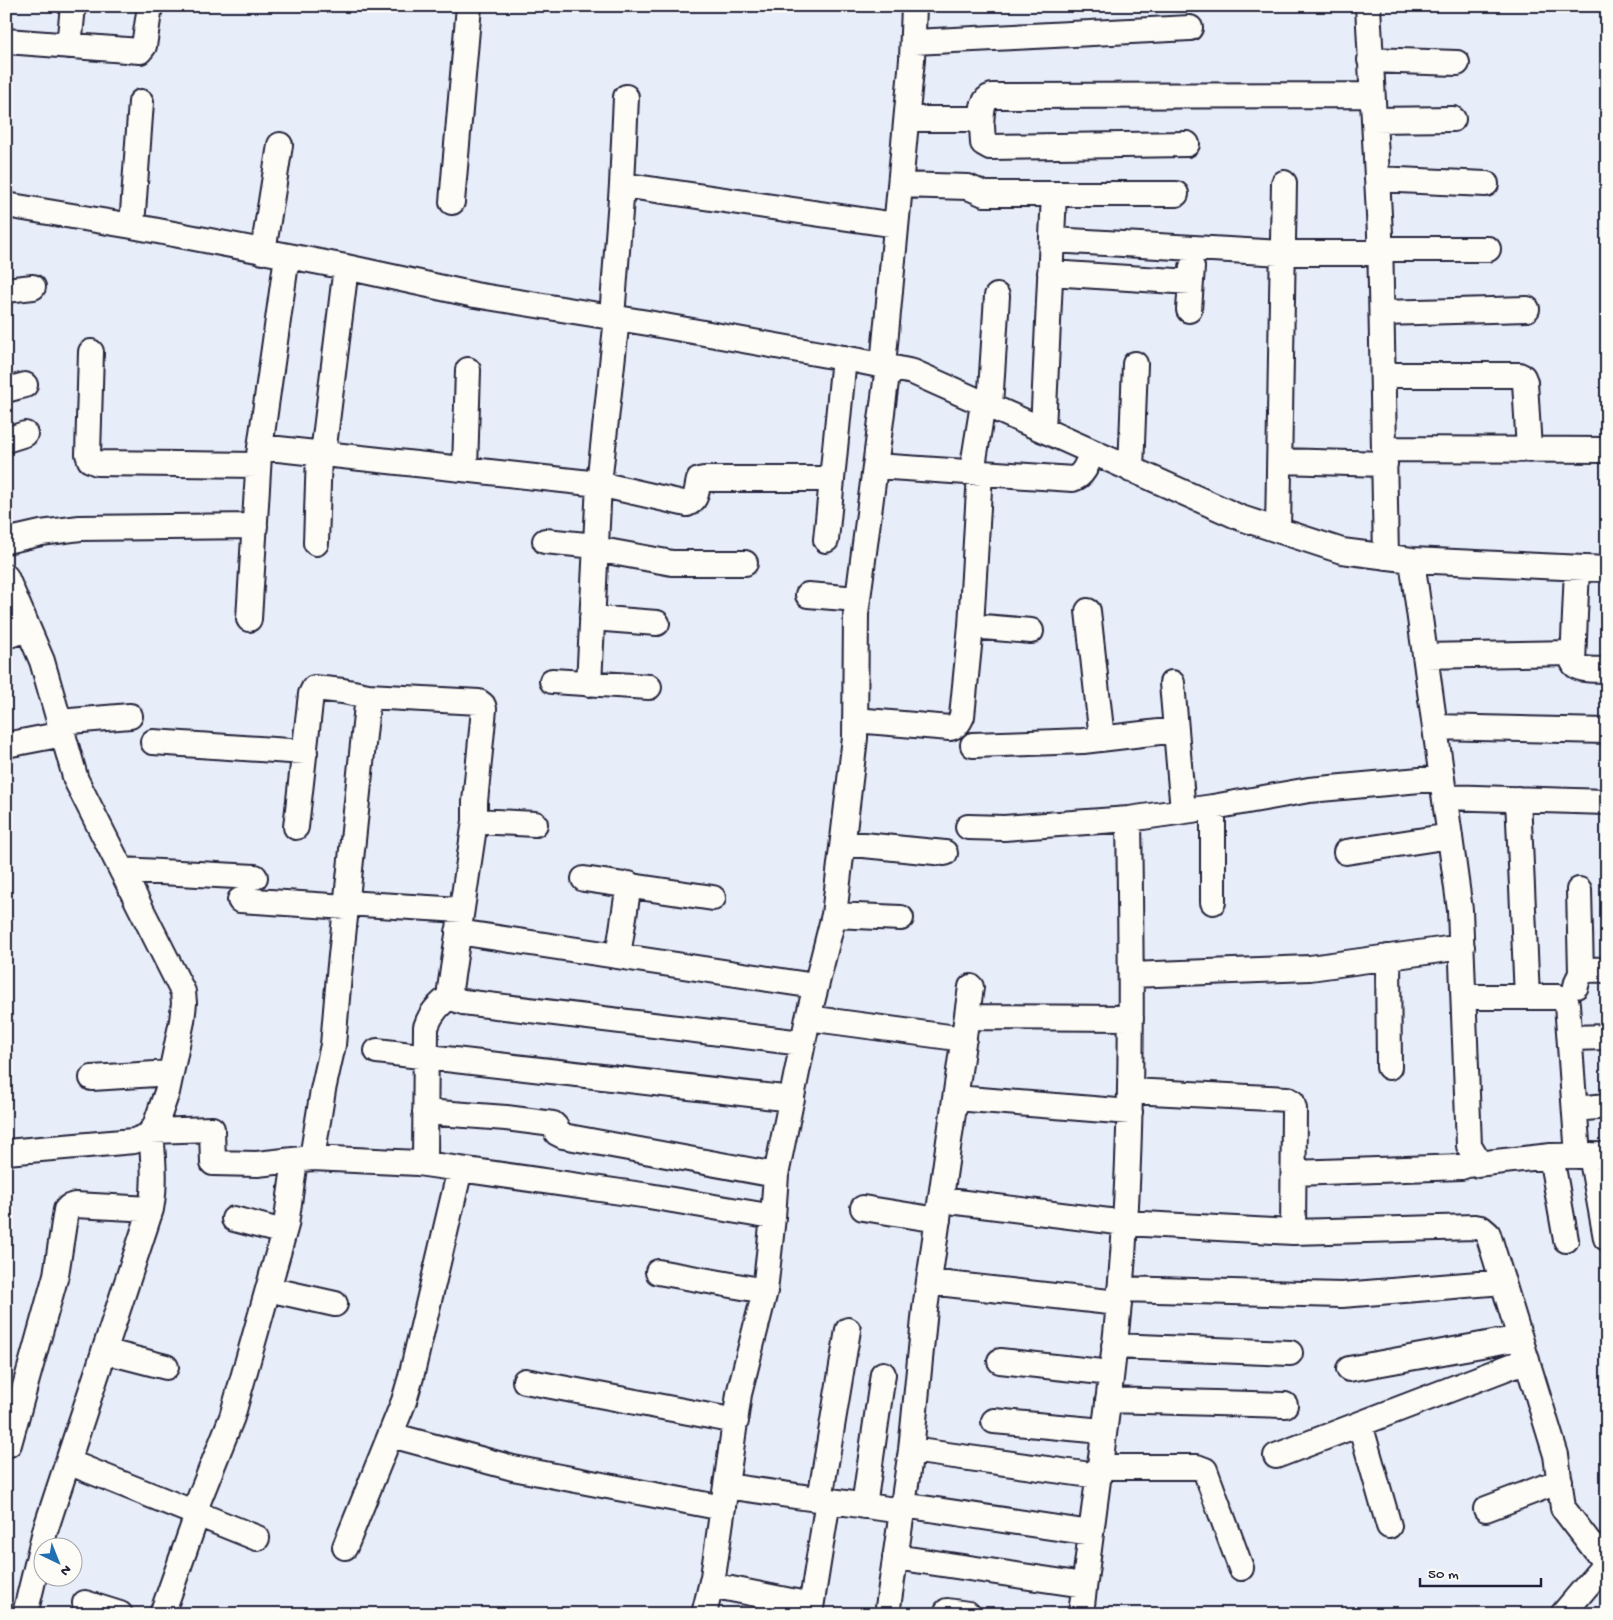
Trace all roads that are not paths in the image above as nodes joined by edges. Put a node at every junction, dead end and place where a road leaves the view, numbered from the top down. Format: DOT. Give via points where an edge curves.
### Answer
graph roads {
  1 [pos="73,6"];
  2 [pos="150,6"];
  3 [pos="469,6"];
  4 [pos="914,6"];
  5 [pos="1368,6"];
  6 [pos="1190,28"];
  7 [pos="6,41"];
  8 [pos="914,42"];
  9 [pos="69,46"];
  10 [pos="1370,60"];
  11 [pos="1457,63"];
  12 [pos="1372,95"];
  13 [pos="626,98"];
  14 [pos="140,102"];
  15 [pos="1453,119"];
  16 [pos="906,120"];
  17 [pos="1374,120"];
  18 [pos="981,125"];
  19 [pos="1187,144"];
  20 [pos="280,146"];
  21 [pos="1377,179"];
  22 [pos="1284,183"];
  23 [pos="1486,184"];
  24 [pos="622,185"];
  25 [pos="900,185"];
  26 [pos="1054,194"];
  27 [pos="1176,194"];
  28 [pos="452,202"];
  29 [pos="6,204"];
  30 [pos="896,225"];
  31 [pos="132,226"];
  32 [pos="1052,240"];
  33 [pos="1193,249"];
  34 [pos="1488,249"];
  35 [pos="1381,251"];
  36 [pos="263,252"];
  37 [pos="1283,253"];
  38 [pos="287,256"];
  39 [pos="346,267"];
  40 [pos="1050,273"];
  41 [pos="1191,282"];
  42 [pos="33,287"];
  43 [pos="6,290"];
  44 [pos="997,296"];
  45 [pos="1527,308"];
  46 [pos="1189,310"];
  47 [pos="1382,313"];
  48 [pos="614,317"];
  49 [pos="91,352"];
  50 [pos="844,358"];
  51 [pos="1135,364"];
  52 [pos="886,366"];
  53 [pos="468,370"];
  54 [pos="1383,375"];
  55 [pos="986,405"];
  56 [pos="1044,430"];
  57 [pos="1529,450"];
  58 [pos="1607,450"];
  59 [pos="1092,452"];
  60 [pos="321,454"];
  61 [pos="259,456"];
  62 [pos="1384,457"];
  63 [pos="1280,461"];
  64 [pos="875,466"];
  65 [pos="465,469"];
  66 [pos="1132,470"];
  67 [pos="976,473"];
  68 [pos="832,479"];
  69 [pos="599,484"];
  70 [pos="254,526"];
  71 [pos="1278,530"];
  72 [pos="826,540"];
  73 [pos="6,541"];
  74 [pos="545,541"];
  75 [pos="316,543"];
  76 [pos="596,548"];
  77 [pos="1386,557"];
  78 [pos="1412,560"];
  79 [pos="745,563"];
  80 [pos="1577,568"];
  81 [pos="1607,569"];
  82 [pos="6,577"];
  83 [pos="808,595"];
  84 [pos="858,599"];
  85 [pos="1088,611"];
  86 [pos="592,618"];
  87 [pos="249,619"];
  88 [pos="657,623"];
  89 [pos="971,626"];
  90 [pos="1031,631"];
  91 [pos="17,633"];
  92 [pos="1573,653"];
  93 [pos="1425,656"];
  94 [pos="1607,670"];
  95 [pos="552,681"];
  96 [pos="1172,683"];
  97 [pos="589,684"];
  98 [pos="649,687"];
  99 [pos="368,696"];
  100 [pos="130,716"];
  101 [pos="855,720"];
  102 [pos="1435,727"];
  103 [pos="61,728"];
  104 [pos="1176,730"];
  105 [pos="1607,731"];
  106 [pos="1102,739"];
  107 [pos="153,742"];
  108 [pos="6,745"];
  109 [pos="973,745"];
  110 [pos="305,752"];
  111 [pos="1443,788"];
  112 [pos="1518,800"];
  113 [pos="1607,802"];
  114 [pos="1212,807"];
  115 [pos="1183,811"];
  116 [pos="1129,818"];
  117 [pos="475,821"];
  118 [pos="535,824"];
  119 [pos="296,827"];
  120 [pos="968,827"];
  121 [pos="1450,836"];
  122 [pos="842,842"];
  123 [pos="1346,852"];
  124 [pos="944,853"];
  125 [pos="122,870"];
  126 [pos="256,877"];
  127 [pos="584,878"];
  128 [pos="629,884"];
  129 [pos="1579,890"];
  130 [pos="713,898"];
  131 [pos="240,900"];
  132 [pos="1213,902"];
  133 [pos="346,905"];
  134 [pos="834,915"];
  135 [pos="902,918"];
  136 [pos="459,921"];
  137 [pos="1462,947"];
  138 [pos="618,956"];
  139 [pos="1388,957"];
  140 [pos="1607,970"];
  141 [pos="1580,972"];
  142 [pos="1131,975"];
  143 [pos="815,986"];
  144 [pos="971,987"];
  145 [pos="451,995"];
  146 [pos="1464,997"];
  147 [pos="1527,997"];
  148 [pos="1567,1004"];
  149 [pos="808,1018"];
  150 [pos="1131,1018"];
  151 [pos="965,1028"];
  152 [pos="1607,1037"];
  153 [pos="1570,1038"];
  154 [pos="802,1043"];
  155 [pos="377,1051"];
  156 [pos="425,1056"];
  157 [pos="1389,1067"];
  158 [pos="171,1073"];
  159 [pos="92,1078"];
  160 [pos="792,1098"];
  161 [pos="956,1098"];
  162 [pos="1130,1102"];
  163 [pos="1607,1106"];
  164 [pos="1575,1109"];
  165 [pos="425,1112"];
  166 [pos="151,1131"];
  167 [pos="6,1152"];
  168 [pos="1592,1155"];
  169 [pos="1551,1156"];
  170 [pos="303,1159"];
  171 [pos="425,1164"];
  172 [pos="1467,1165"];
  173 [pos="460,1169"];
  174 [pos="1294,1173"];
  175 [pos="776,1175"];
  176 [pos="863,1208"];
  177 [pos="151,1209"];
  178 [pos="939,1210"];
  179 [pos="773,1217"];
  180 [pos="234,1219"];
  181 [pos="1125,1222"];
  182 [pos="284,1232"];
  183 [pos="1293,1232"];
  184 [pos="1606,1238"];
  185 [pos="1566,1240"];
  186 [pos="658,1272"];
  187 [pos="929,1282"];
  188 [pos="1503,1282"];
  189 [pos="268,1289"];
  190 [pos="764,1291"];
  191 [pos="1119,1296"];
  192 [pos="334,1304"];
  193 [pos="848,1330"];
  194 [pos="1520,1338"];
  195 [pos="1114,1346"];
  196 [pos="104,1351"];
  197 [pos="1290,1354"];
  198 [pos="1527,1360"];
  199 [pos="1000,1361"];
  200 [pos="166,1367"];
  201 [pos="1349,1369"];
  202 [pos="1111,1373"];
  203 [pos="883,1374"];
  204 [pos="525,1381"];
  205 [pos="1108,1400"];
  206 [pos="1285,1405"];
  207 [pos="736,1420"];
  208 [pos="994,1421"];
  209 [pos="1360,1424"];
  210 [pos="1104,1431"];
  211 [pos="391,1435"];
  212 [pos="9,1444"];
  213 [pos="911,1450"];
  214 [pos="1276,1456"];
  215 [pos="68,1462"];
  216 [pos="1099,1471"];
  217 [pos="1560,1481"];
  218 [pos="724,1497"];
  219 [pos="824,1500"];
  220 [pos="864,1506"];
  221 [pos="902,1508"];
  222 [pos="1486,1509"];
  223 [pos="196,1514"];
  224 [pos="1389,1526"];
  225 [pos="1091,1533"];
  226 [pos="257,1538"];
  227 [pos="345,1546"];
  228 [pos="895,1557"];
  229 [pos="1606,1563"];
  230 [pos="1241,1568"];
  231 [pos="711,1585"];
  232 [pos="1084,1585"];
  233 [pos="85,1602"];
  234 [pos="810,1609"];
  235 [pos="25,1614"];
  236 [pos="120,1614"];
  237 [pos="162,1614"];
  238 [pos="704,1614"];
  239 [pos="886,1614"];
  240 [pos="1081,1614"];
  241 [pos="1563,1614"];
  1 -- 9 [label="street"];
  2 -- 9 [label="street" via="144,46 140,51"];
  3 -- 28 [label="street"];
  4 -- 8 [label="street"];
  5 -- 10 [label="street"];
  6 -- 8 [label="street"];
  7 -- 9 [label="street"];
  8 -- 16 [label="street"];
  10 -- 11 [label="street"];
  10 -- 12 [label="street"];
  12 -- 17 [label="street"];
  12 -- 18 [label="street" via="992,96 984,101"];
  13 -- 24 [label="street"];
  14 -- 31 [label="street"];
  15 -- 17 [label="street"];
  16 -- 18 [label="street" via="974,119"];
  16 -- 25 [label="street"];
  17 -- 21 [label="street"];
  18 -- 19 [label="street" via="983,143 990,147"];
  20 -- 36 [label="street"];
  21 -- 23 [label="street"];
  21 -- 35 [label="street"];
  22 -- 37 [label="street"];
  24 -- 30 [label="street"];
  24 -- 48 [label="street"];
  25 -- 26 [label="street" via="968,187 984,194"];
  25 -- 30 [label="street"];
  26 -- 27 [label="street"];
  26 -- 32 [label="street"];
  29 -- 31 [label="street"];
  30 -- 52 [label="street"];
  31 -- 36 [label="street"];
  32 -- 33 [label="street"];
  32 -- 40 [label="street"];
  33 -- 37 [label="street"];
  33 -- 41 [label="street"];
  34 -- 35 [label="street"];
  35 -- 37 [label="street"];
  35 -- 47 [label="street"];
  36 -- 38 [label="street"];
  37 -- 63 [label="street"];
  38 -- 39 [label="street"];
  38 -- 61 [label="street"];
  39 -- 48 [label="street" via="475,295"];
  39 -- 60 [label="street"];
  40 -- 41 [label="street"];
  40 -- 56 [label="street"];
  41 -- 46 [label="street"];
  42 -- 43 [label="street"];
  44 -- 55 [label="street"];
  45 -- 47 [label="street"];
  47 -- 54 [label="street"];
  48 -- 50 [label="street"];
  48 -- 69 [label="street"];
  49 -- 61 [label="street" via="90,460 97,463"];
  50 -- 52 [label="street"];
  50 -- 68 [label="street"];
  51 -- 66 [label="street"];
  52 -- 55 [label="street" via="913,372"];
  52 -- 64 [label="street"];
  53 -- 65 [label="street"];
  54 -- 57 [label="street" via="1519,375 1525,382"];
  54 -- 62 [label="street"];
  55 -- 56 [label="street"];
  55 -- 67 [label="street"];
  56 -- 59 [label="street"];
  57 -- 58 [label="street"];
  57 -- 62 [label="street"];
  59 -- 66 [label="street"];
  59 -- 67 [label="street" via="1082,473 1073,479"];
  60 -- 61 [label="street"];
  60 -- 65 [label="street"];
  60 -- 75 [label="street"];
  61 -- 70 [label="street"];
  62 -- 63 [label="street"];
  62 -- 77 [label="street"];
  63 -- 71 [label="street"];
  64 -- 67 [label="street"];
  64 -- 84 [label="street"];
  65 -- 69 [label="street"];
  66 -- 71 [label="street" via="1241,518"];
  67 -- 89 [label="street"];
  68 -- 69 [label="street" via="704,479 699,480 696,497 687,504"];
  68 -- 72 [label="street"];
  69 -- 76 [label="street"];
  70 -- 73 [label="street" via="80,528"];
  70 -- 87 [label="street"];
  71 -- 77 [label="street" via="1342,551"];
  74 -- 76 [label="street"];
  76 -- 79 [label="street" via="672,563"];
  76 -- 86 [label="street"];
  77 -- 78 [label="street"];
  78 -- 80 [label="street"];
  78 -- 93 [label="street"];
  80 -- 81 [label="street"];
  80 -- 92 [label="street"];
  82 -- 91 [label="street"];
  83 -- 84 [label="street"];
  84 -- 101 [label="street"];
  85 -- 106 [label="street"];
  86 -- 88 [label="street"];
  86 -- 97 [label="street"];
  89 -- 90 [label="street"];
  89 -- 101 [label="street" via="962,716 956,726"];
  91 -- 103 [label="street" via="42,661"];
  92 -- 93 [label="street"];
  92 -- 94 [label="street" via="1574,666"];
  93 -- 102 [label="street"];
  95 -- 97 [label="street"];
  96 -- 104 [label="street"];
  97 -- 98 [label="street"];
  99 -- 110 [label="street" via="314,688"];
  99 -- 117 [label="street" via="479,702 483,705"];
  99 -- 133 [label="street"];
  100 -- 103 [label="street"];
  101 -- 122 [label="street"];
  102 -- 105 [label="street"];
  102 -- 111 [label="street"];
  103 -- 108 [label="street"];
  103 -- 125 [label="street" via="76,780"];
  104 -- 106 [label="street"];
  104 -- 115 [label="street"];
  106 -- 109 [label="street"];
  107 -- 110 [label="street"];
  110 -- 119 [label="street"];
  111 -- 112 [label="street"];
  111 -- 114 [label="street" via="1308,790"];
  111 -- 121 [label="street"];
  112 -- 113 [label="street"];
  112 -- 147 [label="street"];
  114 -- 115 [label="street"];
  114 -- 132 [label="street"];
  115 -- 116 [label="street"];
  116 -- 120 [label="street" via="1004,828"];
  116 -- 142 [label="street"];
  117 -- 118 [label="street"];
  117 -- 136 [label="street"];
  121 -- 123 [label="street"];
  121 -- 137 [label="street"];
  122 -- 124 [label="street"];
  122 -- 134 [label="street"];
  125 -- 126 [label="street"];
  125 -- 158 [label="street" via="183,992 182,1021"];
  127 -- 128 [label="street"];
  128 -- 130 [label="street"];
  128 -- 138 [label="street"];
  129 -- 141 [label="street"];
  131 -- 133 [label="street"];
  133 -- 136 [label="street"];
  133 -- 170 [label="street" via="333,1045 324,1090"];
  134 -- 135 [label="street"];
  134 -- 143 [label="street"];
  136 -- 138 [label="street"];
  136 -- 145 [label="street"];
  137 -- 139 [label="street"];
  137 -- 146 [label="street"];
  138 -- 143 [label="street"];
  139 -- 142 [label="street" via="1294,969"];
  139 -- 157 [label="street"];
  140 -- 141 [label="street"];
  141 -- 148 [label="street"];
  142 -- 150 [label="street"];
  143 -- 149 [label="street"];
  144 -- 151 [label="street"];
  145 -- 154 [label="street" via="462,1002"];
  145 -- 156 [label="street" via="429,1017"];
  146 -- 147 [label="street"];
  146 -- 172 [label="street" via="1469,1146 1475,1156"];
  147 -- 148 [label="street" via="1558,997"];
  148 -- 153 [label="street"];
  149 -- 151 [label="street"];
  149 -- 154 [label="street"];
  150 -- 151 [label="street"];
  150 -- 162 [label="street"];
  151 -- 161 [label="street"];
  152 -- 153 [label="street"];
  153 -- 164 [label="street"];
  154 -- 160 [label="street"];
  155 -- 156 [label="street"];
  156 -- 160 [label="street"];
  156 -- 165 [label="street"];
  158 -- 159 [label="street"];
  158 -- 166 [label="street"];
  160 -- 175 [label="street"];
  161 -- 162 [label="street"];
  161 -- 178 [label="street"];
  162 -- 174 [label="street" via="1287,1099 1294,1109"];
  162 -- 181 [label="street"];
  163 -- 164 [label="street"];
  164 -- 168 [label="street"];
  165 -- 171 [label="street"];
  165 -- 175 [label="street" via="553,1124 557,1133 564,1136"];
  166 -- 167 [label="street" via="134,1141"];
  166 -- 170 [label="street" via="212,1129 213,1163 257,1164"];
  166 -- 177 [label="street" via="155,1171"];
  168 -- 169 [label="street"];
  168 -- 184 [label="street"];
  169 -- 172 [label="street"];
  169 -- 185 [label="street"];
  170 -- 171 [label="street"];
  170 -- 182 [label="street"];
  171 -- 173 [label="street"];
  172 -- 174 [label="street"];
  173 -- 179 [label="street"];
  173 -- 211 [label="street" via="411,1377"];
  174 -- 183 [label="street"];
  175 -- 179 [label="street"];
  176 -- 178 [label="street"];
  177 -- 196 [label="street"];
  177 -- 212 [label="street" via="75,1205 66,1210 56,1275"];
  178 -- 181 [label="street"];
  178 -- 187 [label="street"];
  179 -- 190 [label="street"];
  180 -- 182 [label="street"];
  181 -- 183 [label="street"];
  181 -- 191 [label="street"];
  182 -- 189 [label="street"];
  183 -- 188 [label="street" via="1481,1228 1488,1234"];
  186 -- 190 [label="street"];
  187 -- 191 [label="street"];
  187 -- 213 [label="street"];
  188 -- 191 [label="street" via="1342,1295"];
  188 -- 194 [label="street"];
  189 -- 192 [label="street"];
  189 -- 223 [label="street" via="232,1417"];
  190 -- 207 [label="street"];
  191 -- 195 [label="street"];
  193 -- 219 [label="street"];
  194 -- 198 [label="street"];
  194 -- 201 [label="street"];
  195 -- 197 [label="street"];
  195 -- 202 [label="street"];
  196 -- 200 [label="street"];
  196 -- 215 [label="street"];
  198 -- 209 [label="street"];
  198 -- 217 [label="street" via="1556,1455"];
  199 -- 202 [label="street"];
  202 -- 205 [label="street"];
  203 -- 220 [label="street"];
  204 -- 207 [label="street"];
  205 -- 206 [label="street"];
  205 -- 210 [label="street"];
  207 -- 218 [label="street"];
  208 -- 210 [label="street"];
  209 -- 214 [label="street"];
  209 -- 224 [label="street"];
  210 -- 216 [label="street"];
  211 -- 218 [label="street" via="513,1468"];
  211 -- 227 [label="street"];
  213 -- 216 [label="street"];
  213 -- 221 [label="street"];
  215 -- 223 [label="street"];
  215 -- 235 [label="street" via="45,1531"];
  216 -- 225 [label="street"];
  216 -- 230 [label="street" via="1197,1466 1204,1470"];
  217 -- 222 [label="street"];
  217 -- 229 [label="street" via="1563,1508"];
  218 -- 219 [label="street"];
  218 -- 231 [label="street"];
  219 -- 220 [label="street"];
  219 -- 234 [label="street"];
  220 -- 221 [label="street"];
  221 -- 225 [label="street"];
  221 -- 228 [label="street"];
  223 -- 226 [label="street"];
  223 -- 237 [label="street"];
  225 -- 232 [label="street"];
  228 -- 232 [label="street"];
  228 -- 239 [label="street"];
  229 -- 241 [label="street"];
  231 -- 234 [label="street"];
  231 -- 238 [label="street"];
  232 -- 240 [label="street"];
  233 -- 236 [label="street"];
}
